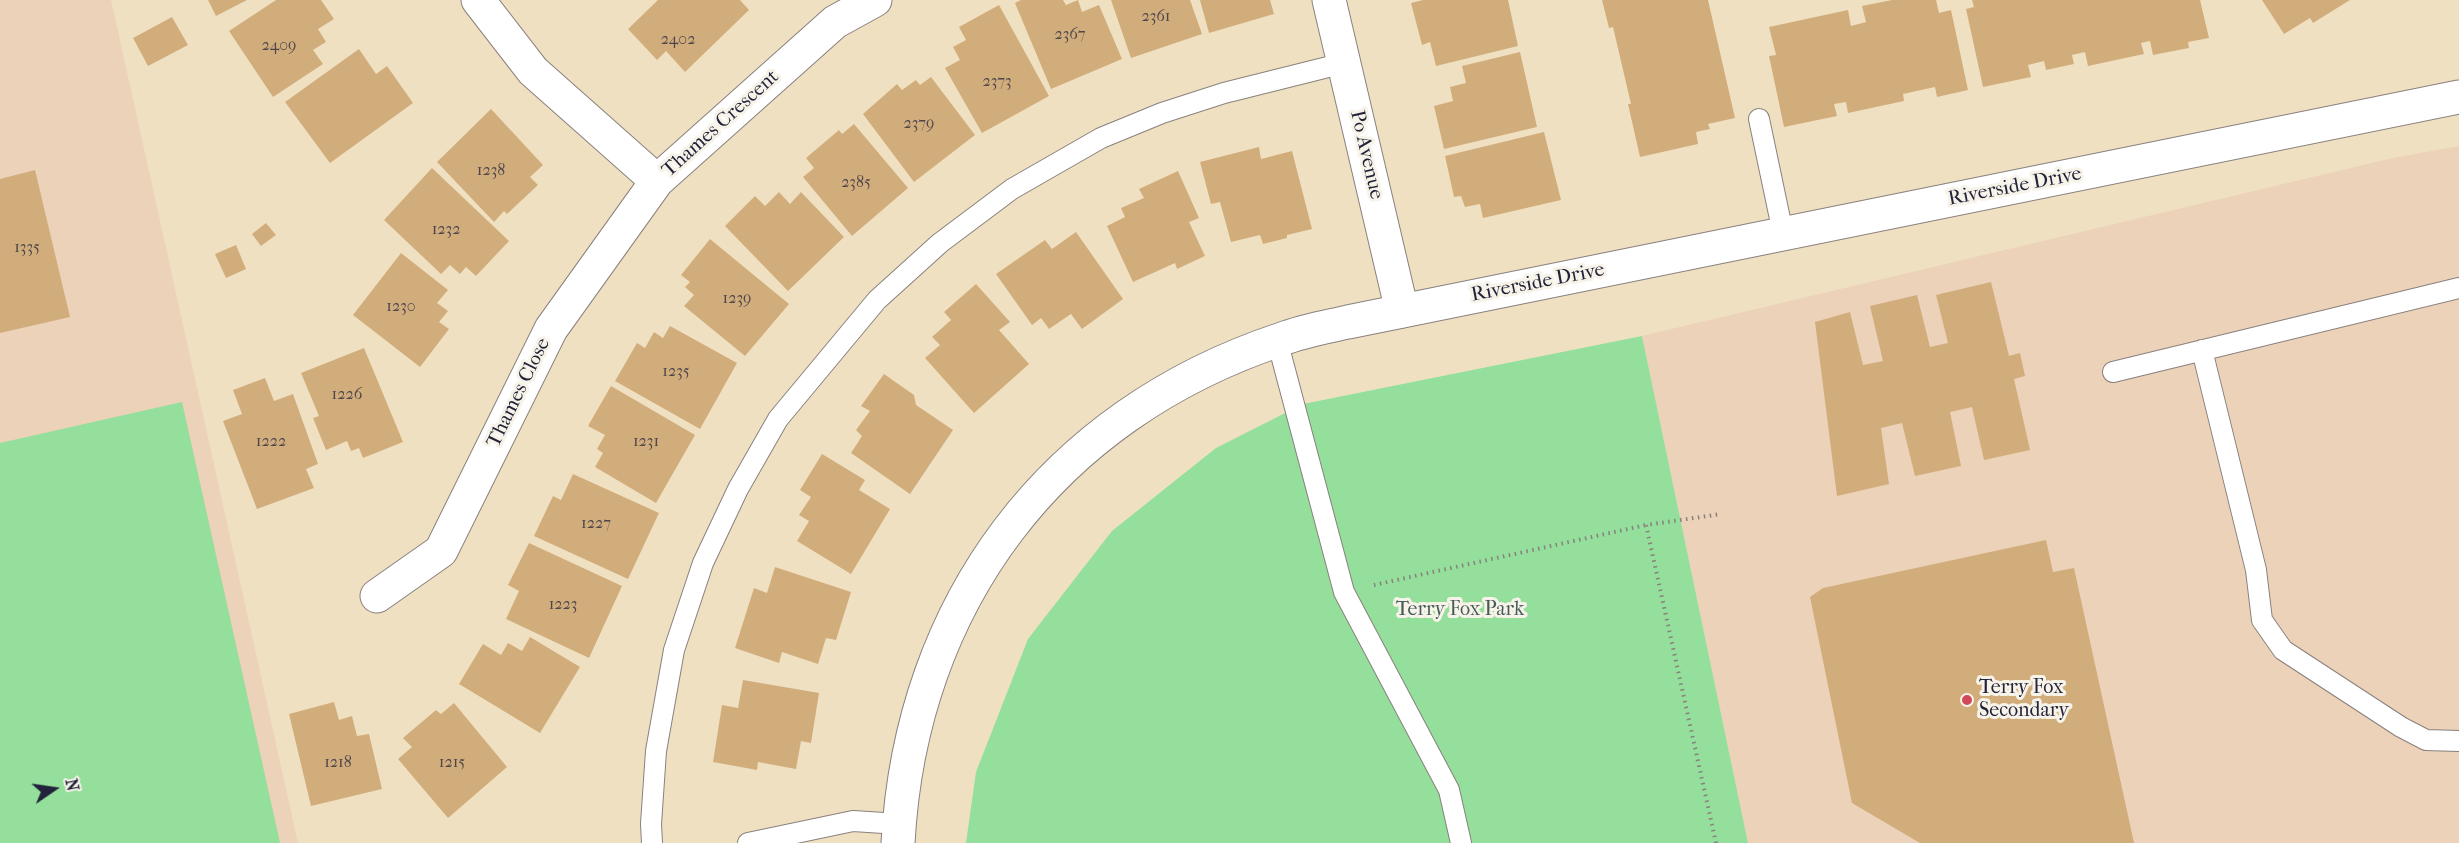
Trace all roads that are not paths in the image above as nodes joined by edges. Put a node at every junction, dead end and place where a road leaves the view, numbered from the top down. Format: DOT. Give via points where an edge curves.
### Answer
graph roads {
  1 [pos="478,0"];
  2 [pos="875,0"];
  3 [pos="1329,0"];
  4 [pos="1344,63"];
  5 [pos="2459,97"];
  6 [pos="1759,119"];
  7 [pos="657,182"];
  8 [pos="1783,233"];
  9 [pos="2459,288"];
  10 [pos="1402,311"];
  11 [pos="1277,340"];
  12 [pos="2202,350"];
  13 [pos="2112,372"];
  14 [pos="377,596"];
  15 [pos="2459,741"];
  16 [pos="898,833"];
  17 [pos="652,843"];
  18 [pos="747,843"];
  19 [pos="1461,843"];
  1 -- 7 [label="street, Thames Crescent" via="533,71"];
  2 -- 7 [label="street, Thames Crescent" via="835,22"];
  3 -- 4 [label="street, Po Avenue"];
  4 -- 10 [label="street, Po Avenue"];
  4 -- 17 [label="lane" via="1224,93 1101,138 1012,189 940,243 877,300 778,419 738,489 703,563 674,650 656,751"];
  5 -- 8 [label="street, Riverside Drive"];
  6 -- 8 [label="lane"];
  7 -- 14 [label="street, Thames Close" via="551,329 441,551"];
  8 -- 10 [label="street, Riverside Drive"];
  9 -- 12 [label="lane"];
  10 -- 11 [label="street, Riverside Drive"];
  11 -- 16 [label="street, Riverside Drive" via="1192,377 1138,408 1050,479 1011,525 978,573 929,678 907,755"];
  11 -- 19 [label="lane" via="1344,592 1449,790"];
  12 -- 13 [label="lane"];
  12 -- 15 [label="lane" via="2256,570 2262,620 2283,650 2401,727 2426,740"];
  16 -- 18 [label="lane" via="853,821"];
}
